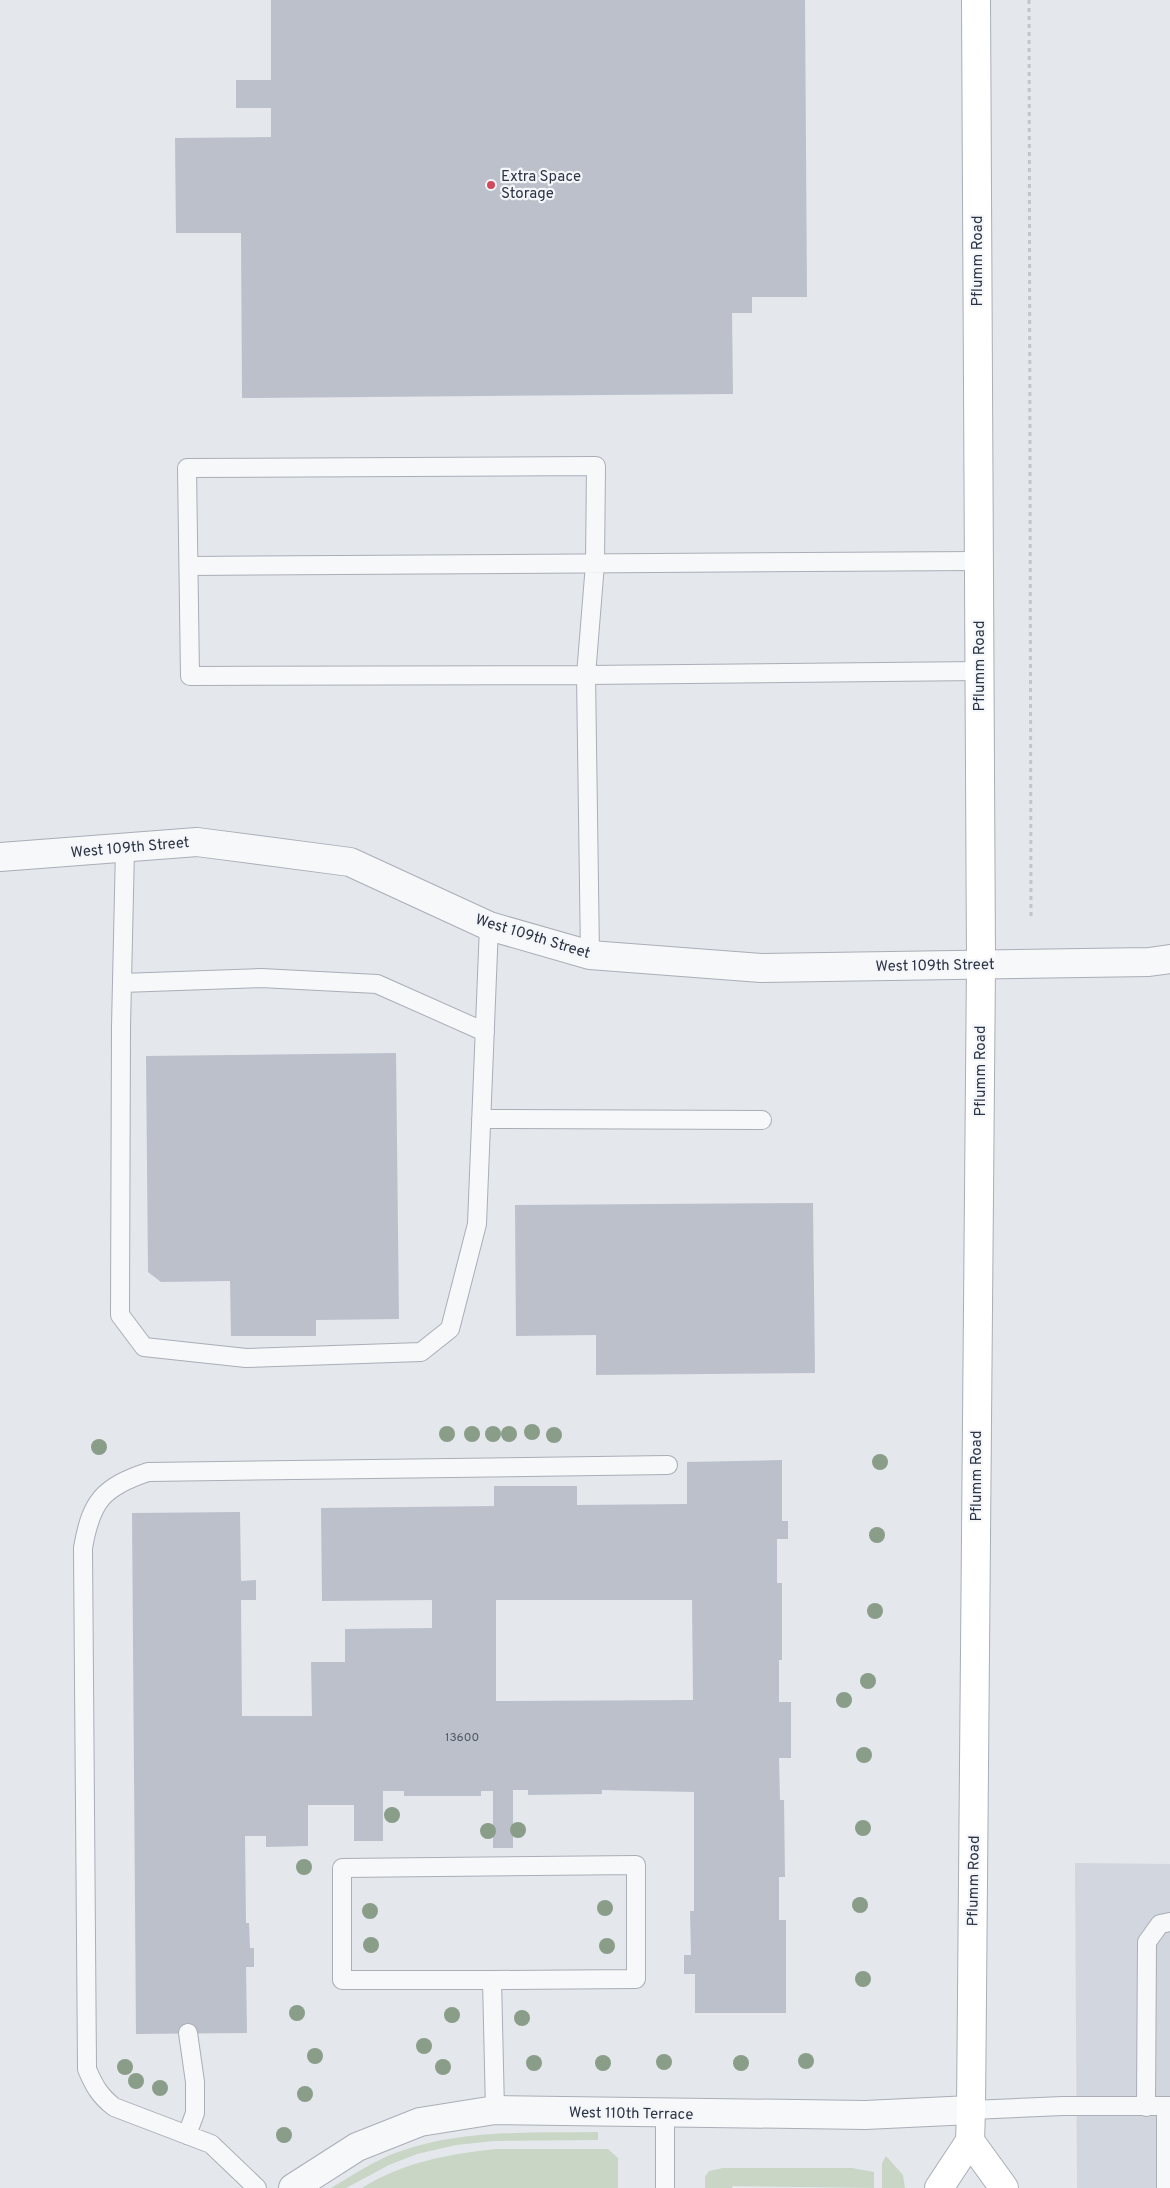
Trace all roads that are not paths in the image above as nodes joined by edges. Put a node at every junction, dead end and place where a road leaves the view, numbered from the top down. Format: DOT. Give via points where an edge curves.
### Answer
graph roads {
  1 [pos="976,0"];
  2 [pos="979,561"];
  3 [pos="595,564"];
  4 [pos="189,566"];
  5 [pos="979,671"];
  6 [pos="586,675"];
  7 [pos="125,848"];
  8 [pos="0,858"];
  9 [pos="489,926"];
  10 [pos="590,955"];
  11 [pos="1170,959"];
  12 [pos="981,964"];
  13 [pos="122,984"];
  14 [pos="485,1032"];
  15 [pos="481,1119"];
  16 [pos="762,1120"];
  17 [pos="668,1465"];
  18 [pos="1170,1922"];
  19 [pos="492,1980"];
  20 [pos="188,2034"];
  21 [pos="1168,2106"];
  22 [pos="1146,2107"];
  23 [pos="495,2110"];
  24 [pos="971,2110"];
  25 [pos="665,2113"];
  26 [pos="187,2135"];
  27 [pos="970,2141"];
  28 [pos="299,2184"];
  29 [pos="257,2188"];
  30 [pos="665,2188"];
  31 [pos="939,2188"];
  32 [pos="1004,2188"];
  33 [pos="1166,2188"];
  1 -- 2 [label="main road, Pflumm Road"];
  2 -- 3 [label="lane"];
  2 -- 5 [label="main road, Pflumm Road"];
  3 -- 4 [label="lane"];
  3 -- 4 [label="lane" via="596,466 556,466 187,468"];
  3 -- 6 [label="lane"];
  4 -- 6 [label="lane" via="190,676"];
  5 -- 6 [label="lane"];
  5 -- 12 [label="main road, Pflumm Road"];
  6 -- 10 [label="lane"];
  7 -- 8 [label="street, West 109th Street"];
  7 -- 9 [label="street, West 109th Street" via="197,842 350,862"];
  7 -- 13 [label="lane"];
  9 -- 10 [label="street, West 109th Street"];
  9 -- 14 [label="lane"];
  10 -- 12 [label="street, West 109th Street" via="761,968"];
  11 -- 12 [label="street, West 109th Street"];
  12 -- 24 [label="main road, Pflumm Road"];
  13 -- 14 [label="lane" via="261,978 377,984"];
  13 -- 15 [label="lane" via="120,1315 144,1347 246,1358 421,1352 450,1329 477,1224"];
  14 -- 15 [label="lane"];
  15 -- 16 [label="lane"];
  17 -- 26 [label="lane" via="148,1472 124,1480 104,1493 86,1527 83,1548 87,2069 102,2097 114,2107"];
  18 -- 22 [label="lane" via="1160,1924 1147,1942"];
  19 -- 19 [label="lane" via="636,1979 636,1865 342,1868 342,1980"];
  19 -- 23 [label="lane"];
  20 -- 26 [label="lane" via="196,2082 195,2113"];
  21 -- 22 [label="lane"];
  21 -- 33 [label="lane"];
  22 -- 24 [label="lane"];
  23 -- 25 [label="street, West 110th Terrace"];
  23 -- 28 [label="street, West 110th Terrace" via="420,2122 357,2147"];
  24 -- 25 [label="street, West 110th Terrace" via="865,2115"];
  24 -- 27 [label="main road, Pflumm Road"];
  25 -- 30 [label="lane"];
  26 -- 29 [label="lane" via="211,2144"];
  27 -- 31 [label="main road"];
  27 -- 32 [label="main road"];
}
